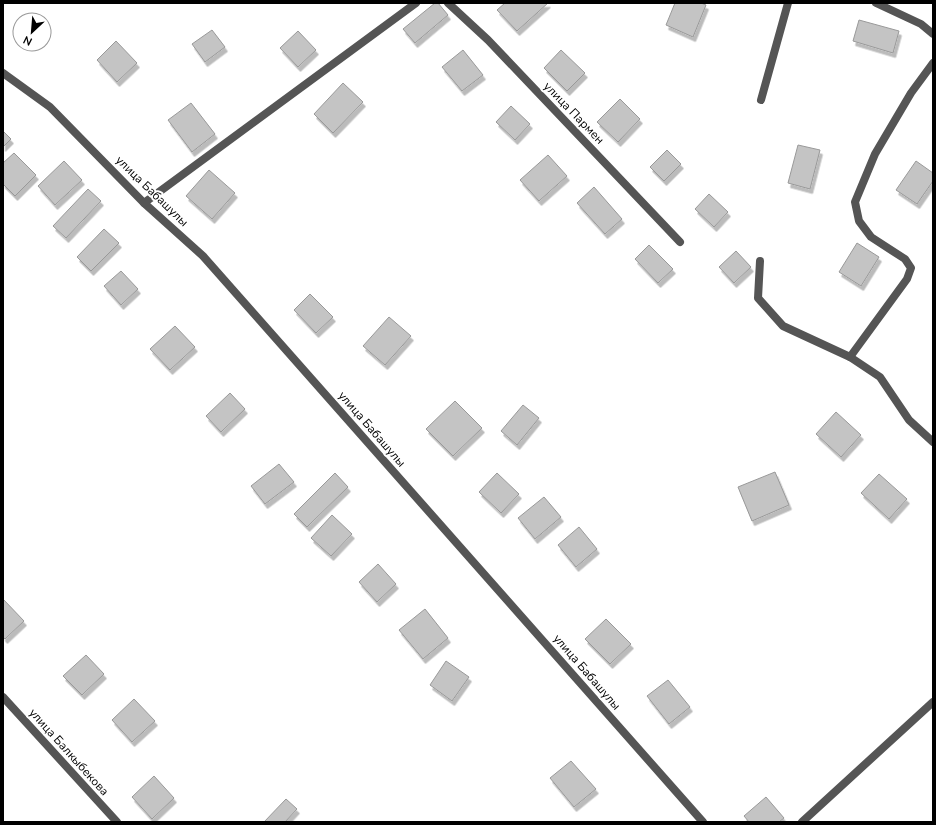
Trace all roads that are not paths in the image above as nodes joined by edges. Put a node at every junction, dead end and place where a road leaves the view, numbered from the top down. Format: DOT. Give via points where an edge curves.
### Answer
graph roads {
  1 [pos="416,3"];
  2 [pos="448,3"];
  3 [pos="788,3"];
  4 [pos="876,3"];
  5 [pos="933,34"];
  6 [pos="933,63"];
  7 [pos="3,73"];
  8 [pos="761,100"];
  9 [pos="144,202"];
  10 [pos="680,242"];
  11 [pos="760,261"];
  12 [pos="850,357"];
  13 [pos="933,442"];
  14 [pos="3,697"];
  15 [pos="933,702"];
  16 [pos="117,822"];
  17 [pos="703,822"];
  18 [pos="802,822"];
  1 -- 9 [label="street"];
  2 -- 10 [label="street, улица Пармен" via="488,40"];
  3 -- 8 [label="street"];
  4 -- 5 [label="street" via="921,24"];
  6 -- 12 [label="street" via="875,154 855,202 858,221 871,237 905,259 911,268 907,279"];
  7 -- 9 [label="street, улица Бабашулы" via="50,107"];
  9 -- 17 [label="street, улица Бабашулы" via="203,256"];
  11 -- 12 [label="street" via="758,298 783,326"];
  12 -- 13 [label="street" via="880,377 909,420"];
  14 -- 16 [label="street, улица Балкыбекова"];
  15 -- 18 [label="street"];
}
